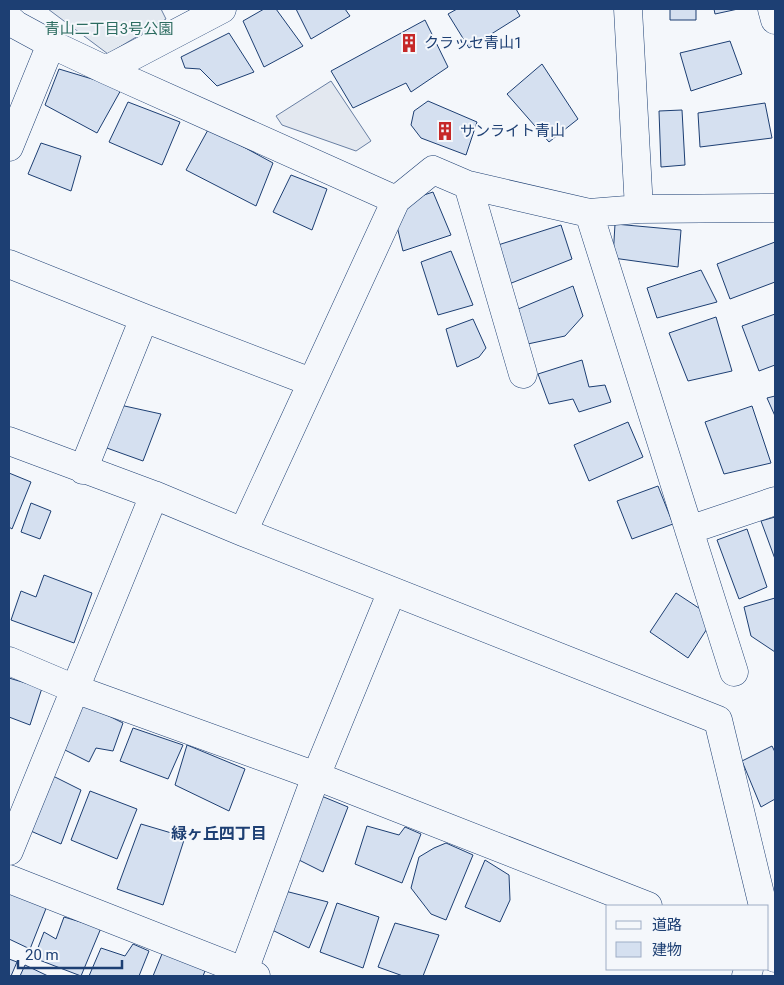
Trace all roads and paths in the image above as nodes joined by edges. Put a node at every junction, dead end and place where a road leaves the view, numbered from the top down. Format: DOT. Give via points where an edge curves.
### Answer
graph roads {
  1 [pos="222,9"];
  2 [pos="628,9"];
  3 [pos="772,9"];
  4 [pos="9,19"];
  5 [pos="775,20"];
  6 [pos="51,44"];
  7 [pos="106,70"];
  8 [pos="9,147"];
  9 [pos="468,185"];
  10 [pos="396,200"];
  11 [pos="775,208"];
  12 [pos="639,209"];
  13 [pos="588,213"];
  14 [pos="9,264"];
  15 [pos="144,318"];
  16 [pos="523,374"];
  17 [pos="311,382"];
  18 [pos="9,441"];
  19 [pos="83,470"];
  20 [pos="154,495"];
  21 [pos="775,501"];
  22 [pos="689,530"];
  23 [pos="243,532"];
  24 [pos="392,591"];
  25 [pos="9,661"];
  26 [pos="734,672"];
  27 [pos="75,689"];
  28 [pos="316,776"];
  29 [pos="9,851"];
  30 [pos="9,880"];
  31 [pos="645,905"];
  32 [pos="763,905"];
  33 [pos="247,975"];
  1 -- 7 [label="street"];
  2 -- 12 [label="street"];
  3 -- 5 [label="street"];
  4 -- 6 [label="street"];
  6 -- 7 [label="street"];
  6 -- 8 [label="street"];
  7 -- 10 [label="street"];
  9 -- 10 [label="street" via="433,170"];
  9 -- 13 [label="street"];
  9 -- 16 [label="street"];
  10 -- 17 [label="street"];
  11 -- 12 [label="street"];
  12 -- 13 [label="street"];
  13 -- 22 [label="street"];
  14 -- 15 [label="street"];
  15 -- 17 [label="street"];
  15 -- 19 [label="street"];
  17 -- 23 [label="street"];
  18 -- 19 [label="street"];
  19 -- 20 [label="street"];
  20 -- 23 [label="street"];
  20 -- 27 [label="street"];
  21 -- 22 [label="street"];
  22 -- 26 [label="street"];
  23 -- 24 [label="street"];
  24 -- 28 [label="street"];
  24 -- 32 [label="street" via="718,720"];
  25 -- 27 [label="street"];
  27 -- 28 [label="street"];
  27 -- 29 [label="street"];
  28 -- 31 [label="street"];
  28 -- 33 [label="street"];
  30 -- 33 [label="street"];
}
